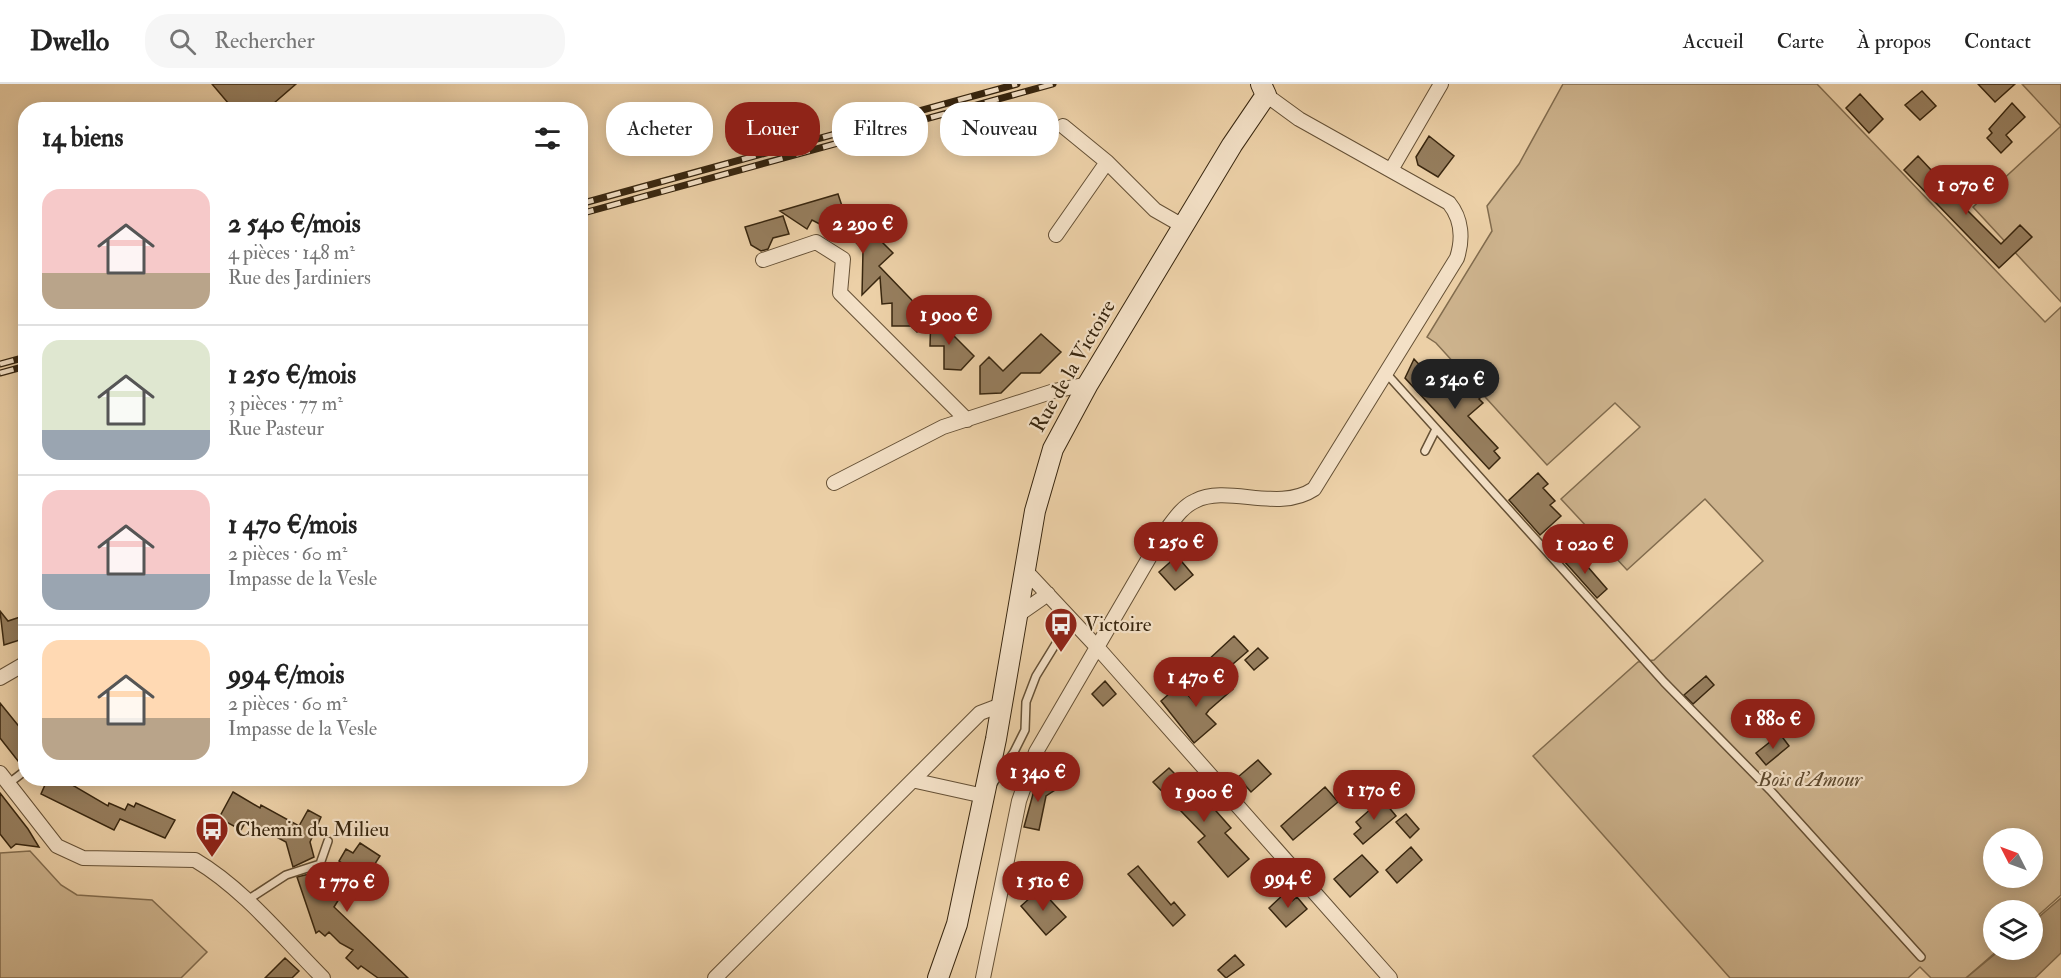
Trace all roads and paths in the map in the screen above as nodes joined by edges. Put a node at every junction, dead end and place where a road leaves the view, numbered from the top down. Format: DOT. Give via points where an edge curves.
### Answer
graph roads {
  1 [pos="1441,84"];
  2 [pos="1264,89"];
  3 [pos="1063,126"];
  4 [pos="1107,162"];
  5 [pos="1391,170"];
  6 [pos="1183,226"];
  7 [pos="1056,235"];
  8 [pos="763,260"];
  9 [pos="1385,373"];
  10 [pos="1088,384"];
  11 [pos="966,420"];
  12 [pos="1437,429"];
  13 [pos="1425,451"];
  14 [pos="834,483"];
  15 [pos="1024,569"];
  16 [pos="1048,594"];
  17 [pos="1015,617"];
  18 [pos="1071,619"];
  19 [pos="1097,647"];
  20 [pos="18,668"];
  21 [pos="0,678"];
  22 [pos="1001,705"];
  23 [pos="18,773"];
  24 [pos="4,779"];
  25 [pos="916,781"];
  26 [pos="984,796"];
  27 [pos="328,841"];
  28 [pos="246,901"];
  29 [pos="1921,957"];
  30 [pos="323,978"];
  31 [pos="716,978"];
  32 [pos="938,978"];
  33 [pos="983,978"];
  34 [pos="1390,978"];
  1 -- 5 [label="street"];
  2 -- 5 [label="street" via="1299,119"];
  2 -- 6 [label="street, Rue de la Victoire"];
  3 -- 4 [label="street"];
  4 -- 6 [label="street" via="1155,210"];
  4 -- 7 [label="street"];
  5 -- 9 [label="street" via="1449,203 1459,221 1461,240 1451,269"];
  6 -- 10 [label="street, Rue de la Victoire"];
  8 -- 11 [label="street" via="816,242 843,259 840,293"];
  9 -- 12 [label="lane"];
  9 -- 19 [label="street" via="1314,489 1294,499 1211,497 1195,500 1182,511 1162,534"];
  10 -- 11 [label="street"];
  10 -- 15 [label="street, Rue de la Victoire" via="1053,449"];
  11 -- 14 [label="street" via="943,427"];
  12 -- 13 [label="lane"];
  12 -- 29 [label="lane" via="1664,682 1770,790"];
  15 -- 16 [label="street"];
  15 -- 17 [label="street, Rue de la Victoire"];
  16 -- 17 [label="street"];
  16 -- 18 [label="street"];
  17 -- 22 [label="street, Rue de la Victoire"];
  18 -- 19 [label="street"];
  18 -- 26 [label="lane" via="1036,676 1026,702 1025,730"];
  19 -- 33 [label="street" via="1036,752 1019,801"];
  19 -- 34 [label="street"];
  20 -- 21 [label="street"];
  22 -- 25 [label="street" via="980,713"];
  22 -- 26 [label="street, Rue de la Victoire"];
  23 -- 24 [label="lane"];
  24 -- 28 [label="street" via="57,846 83,858 195,860 230,883"];
  25 -- 26 [label="street"];
  25 -- 31 [label="street"];
  26 -- 32 [label="street, Rue de la Victoire" via="957,924"];
  27 -- 28 [label="lane" via="320,864 286,875"];
  28 -- 30 [label="street"];
}
